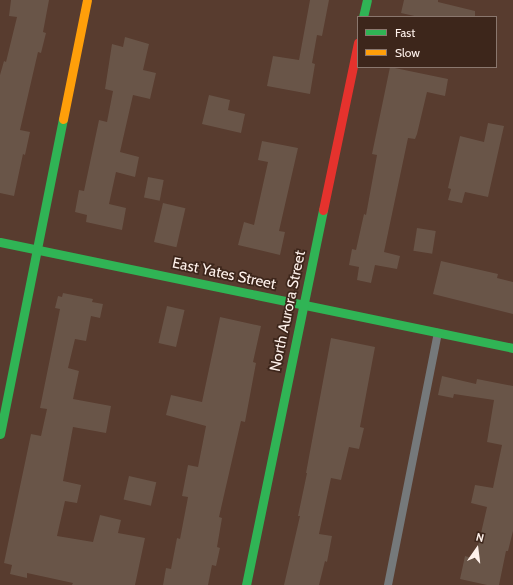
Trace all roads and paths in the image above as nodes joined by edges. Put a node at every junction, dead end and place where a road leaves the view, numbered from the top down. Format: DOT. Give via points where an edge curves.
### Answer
graph roads {
  1 [pos="87,0"];
  2 [pos="367,0"];
  3 [pos="363,16"];
  4 [pos="357,48"];
  5 [pos="0,242"];
  6 [pos="37,249"];
  7 [pos="304,305"];
  8 [pos="438,333"];
  9 [pos="513,348"];
  10 [pos="0,434"];
  11 [pos="246,585"];
  12 [pos="388,585"];
  1 -- 6 [label="street"];
  2 -- 3 [label="street"];
  4 -- 7 [label="street, North Aurora Street"];
  5 -- 6 [label="street, East Yates Street"];
  6 -- 7 [label="street, East Yates Street"];
  6 -- 10 [label="street"];
  7 -- 8 [label="street, East Yates Street"];
  7 -- 11 [label="street, North Aurora Street"];
  8 -- 9 [label="street, East Yates Street"];
  8 -- 12 [label="lane"];
}
